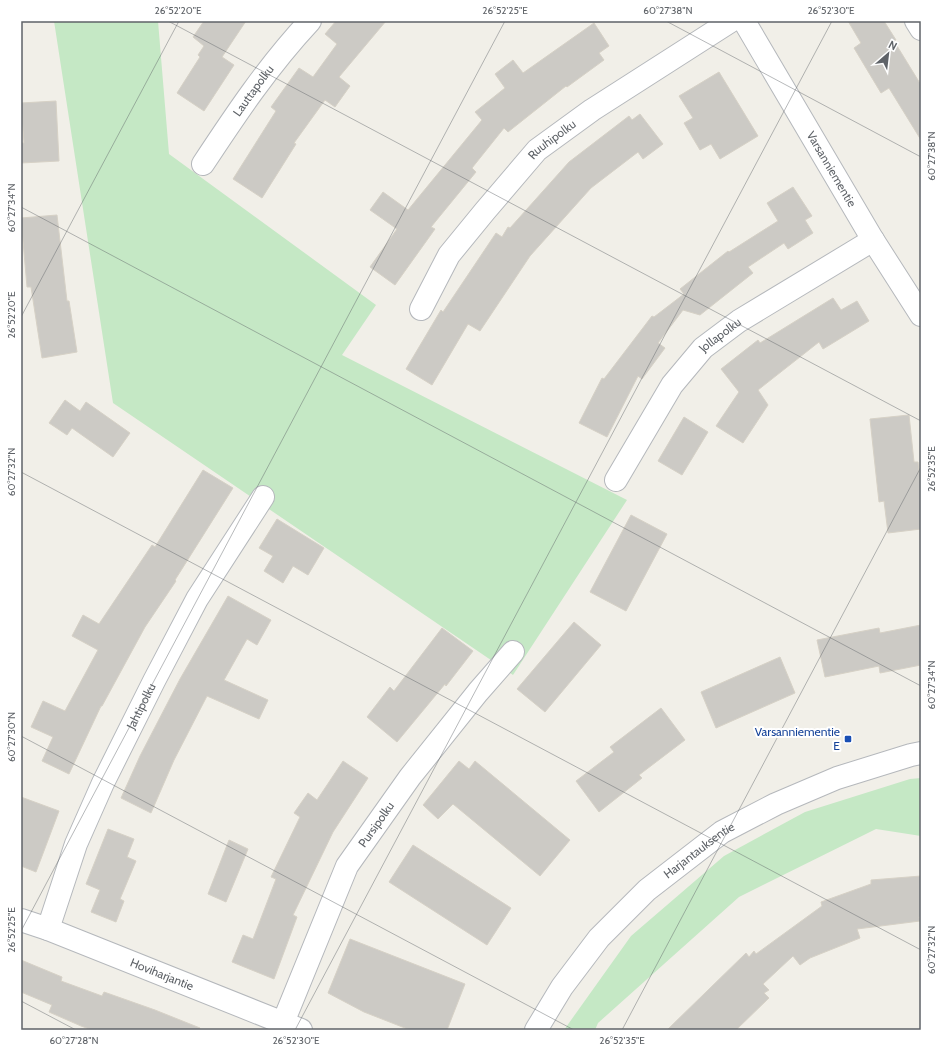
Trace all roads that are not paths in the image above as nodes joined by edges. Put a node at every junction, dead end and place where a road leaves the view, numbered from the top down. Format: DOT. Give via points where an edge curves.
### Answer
graph roads {
  1 [pos="310,21"];
  2 [pos="731,21"];
  3 [pos="744,21"];
  4 [pos="916,21"];
  5 [pos="921,29"];
  6 [pos="203,164"];
  7 [pos="873,240"];
  8 [pos="421,308"];
  9 [pos="921,315"];
  10 [pos="616,480"];
  11 [pos="263,497"];
  12 [pos="513,652"];
  13 [pos="921,753"];
  14 [pos="21,920"];
  15 [pos="48,928"];
  16 [pos="288,1027"];
  17 [pos="536,1030"];
  1 -- 6 [label="street, Lauttapolku" via="286,47 247,98"];
  2 -- 8 [label="street, Ruuhipolku" via="592,110 537,150 449,255"];
  3 -- 7 [label="street, Varsanniementie"];
  4 -- 5 [label="street"];
  7 -- 9 [label="street, Varsanniementie"];
  7 -- 10 [label="street, Jollapolku" via="739,321 703,348 672,385"];
  11 -- 15 [label="street, Jahtipolku" via="197,599 102,783 76,844"];
  12 -- 16 [label="street, Pursipolku" via="410,777 347,866"];
  13 -- 17 [label="street, Harjantauksentie" via="837,778 776,804 722,832 647,890 599,938 562,987"];
  14 -- 15 [label="street, Hoviharjantie"];
  15 -- 16 [label="street, Hoviharjantie"];
}
